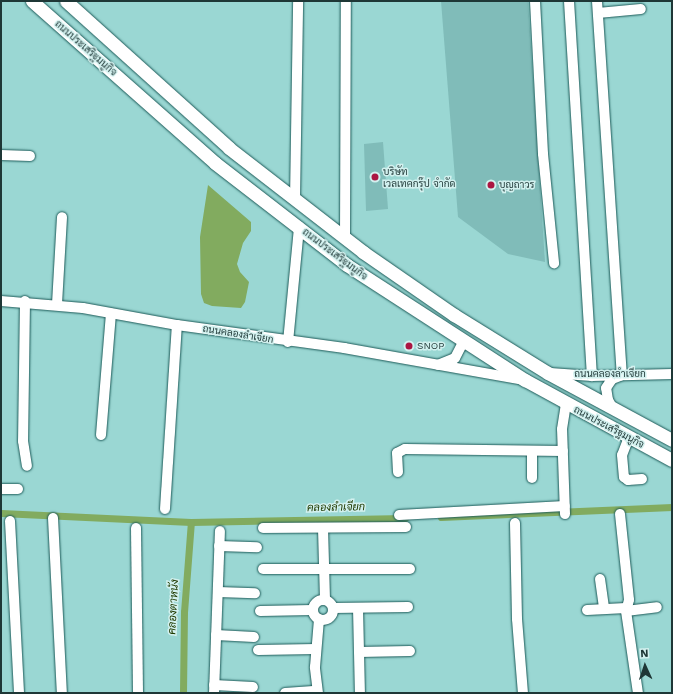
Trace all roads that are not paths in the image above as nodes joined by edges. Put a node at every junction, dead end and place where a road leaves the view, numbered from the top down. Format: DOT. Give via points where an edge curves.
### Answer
graph roads {
  1 [pos="32,1"];
  2 [pos="66,1"];
  3 [pos="298,1"];
  4 [pos="346,1"];
  5 [pos="535,1"];
  6 [pos="570,1"];
  7 [pos="597,1"];
  8 [pos="641,9"];
  9 [pos="598,13"];
  10 [pos="1,155"];
  11 [pos="30,156"];
  12 [pos="294,200"];
  13 [pos="62,217"];
  14 [pos="299,227"];
  15 [pos="345,239"];
  16 [pos="554,263"];
  17 [pos="1,301"];
  18 [pos="25,301"];
  19 [pos="57,304"];
  20 [pos="111,314"];
  21 [pos="177,325"];
  22 [pos="288,342"];
  23 [pos="463,342"];
  24 [pos="434,365"];
  25 [pos="548,373"];
  26 [pos="672,374"];
  27 [pos="622,375"];
  28 [pos="592,376"];
  29 [pos="525,380"];
  30 [pos="566,404"];
  31 [pos="613,409"];
  32 [pos="101,435"];
  33 [pos="629,437"];
  34 [pos="672,440"];
  35 [pos="563,451"];
  36 [pos="532,452"];
  37 [pos="672,460"];
  38 [pos="27,466"];
  39 [pos="398,472"];
  40 [pos="532,478"];
  41 [pos="642,479"];
  42 [pos="1,489"];
  43 [pos="18,489"];
  44 [pos="165,509"];
  45 [pos="620,514"];
  46 [pos="399,515"];
  47 [pos="54,518"];
  48 [pos="10,521"];
  49 [pos="515,523"];
  50 [pos="406,527"];
  51 [pos="136,528"];
  52 [pos="263,528"];
  53 [pos="323,528"];
  54 [pos="220,531"];
  55 [pos="219,546"];
  56 [pos="257,547"];
  57 [pos="263,569"];
  58 [pos="324,569"];
  59 [pos="410,569"];
  60 [pos="600,579"];
  61 [pos="218,592"];
  62 [pos="254,593"];
  63 [pos="325,600"];
  64 [pos="408,607"];
  65 [pos="657,607"];
  66 [pos="333,608"];
  67 [pos="358,608"];
  68 [pos="604,609"];
  69 [pos="626,609"];
  70 [pos="313,610"];
  71 [pos="587,610"];
  72 [pos="260,611"];
  73 [pos="319,619"];
  74 [pos="216,635"];
  75 [pos="254,637"];
  76 [pos="316,649"];
  77 [pos="258,650"];
  78 [pos="410,651"];
  79 [pos="359,652"];
  80 [pos="253,687"];
  81 [pos="214,689"];
  82 [pos="318,692"];
  83 [pos="19,693"];
  84 [pos="62,693"];
  85 [pos="138,693"];
  86 [pos="285,693"];
  87 [pos="360,693"];
  88 [pos="523,693"];
  89 [pos="638,693"];
  1 -- 14 [label="main road, ถนนประเสริฐมนูกิจ" via="215,163"];
  2 -- 12 [label="main road, ถนนประเสริฐมนูกิจ" via="181,107"];
  3 -- 12 [label="street"];
  4 -- 15 [label="street"];
  5 -- 16 [label="street" via="543,154"];
  6 -- 28 [label="street"];
  7 -- 9 [label="street"];
  8 -- 9 [label="street"];
  9 -- 27 [label="street"];
  10 -- 11 [label="street"];
  12 -- 15 [label="main road, ถนนประเสริฐมนูกิจ"];
  13 -- 19 [label="street"];
  14 -- 22 [label="street"];
  14 -- 23 [label="main road, ถนนประเสริฐมนูกิจ" via="347,264"];
  15 -- 25 [label="main road, ถนนประเสริฐมนูกิจ" via="454,315"];
  17 -- 18 [label="street, ถนนคลองลำเจียก"];
  18 -- 19 [label="street, ถนนคลองลำเจียก"];
  18 -- 38 [label="street" via="23,449"];
  19 -- 20 [label="street, ถนนคลองลำเจียก"];
  20 -- 21 [label="street, ถนนคลองลำเจียก"];
  20 -- 32 [label="street"];
  21 -- 22 [label="street, ถนนคลองลำเจียก"];
  21 -- 44 [label="street"];
  22 -- 24 [label="street, ถนนคลองลำเจียก" via="344,348"];
  23 -- 24 [label="street, ถนนคลองลำเจียก" via="455,358"];
  23 -- 29 [label="main road, ถนนประเสริฐมนูกิจ"];
  24 -- 29 [label="street"];
  25 -- 28 [label="street, ถนนคลองลำเจียก"];
  25 -- 31 [label="main road, ถนนประเสริฐมนูกิจ"];
  26 -- 27 [label="street, ถนนคลองลำเจียก"];
  27 -- 28 [label="street, ถนนคลองลำเจียก"];
  27 -- 31 [label="street" via="612,379 606,388"];
  29 -- 30 [label="main road, ถนนประเสริฐมนูกิจ"];
  30 -- 33 [label="main road, ถนนประเสริฐมนูกิจ"];
  30 -- 35 [label="street" via="562,429"];
  31 -- 34 [label="main road, ถนนประเสริฐมนูกิจ"];
  33 -- 37 [label="main road, ถนนประเสริฐมนูกิจ"];
  33 -- 41 [label="street" via="622,455 624,477 628,480"];
  35 -- 36 [label="street"];
  35 -- 46 [label="street" via="565,509"];
  36 -- 39 [label="street" via="404,449 397,453"];
  36 -- 40 [label="street"];
  42 -- 43 [label="street"];
  45 -- 69 [label="street" via="629,600"];
  47 -- 84 [label="street"];
  48 -- 83 [label="street"];
  49 -- 88 [label="street" via="517,619"];
  50 -- 53 [label="street"];
  51 -- 85 [label="street"];
  52 -- 53 [label="street"];
  53 -- 58 [label="street"];
  54 -- 55 [label="street"];
  55 -- 56 [label="street"];
  55 -- 61 [label="street"];
  57 -- 58 [label="street"];
  58 -- 59 [label="street"];
  58 -- 63 [label="street"];
  60 -- 68 [label="street"];
  61 -- 62 [label="street"];
  61 -- 74 [label="street"];
  63 -- 66 [label="street"];
  63 -- 70 [label="street" via="317,602"];
  64 -- 67 [label="street"];
  65 -- 69 [label="street"];
  66 -- 67 [label="street"];
  66 -- 73 [label="street" via="331,617"];
  67 -- 79 [label="street"];
  68 -- 69 [label="street"];
  68 -- 71 [label="street"];
  69 -- 89 [label="street"];
  70 -- 72 [label="street"];
  70 -- 73 [label="street"];
  73 -- 76 [label="street"];
  74 -- 75 [label="street"];
  74 -- 81 [label="street"];
  76 -- 77 [label="street"];
  76 -- 82 [label="street"];
  78 -- 79 [label="street"];
  79 -- 87 [label="street"];
  80 -- 81 [label="street"];
  82 -- 86 [label="street"];
}
